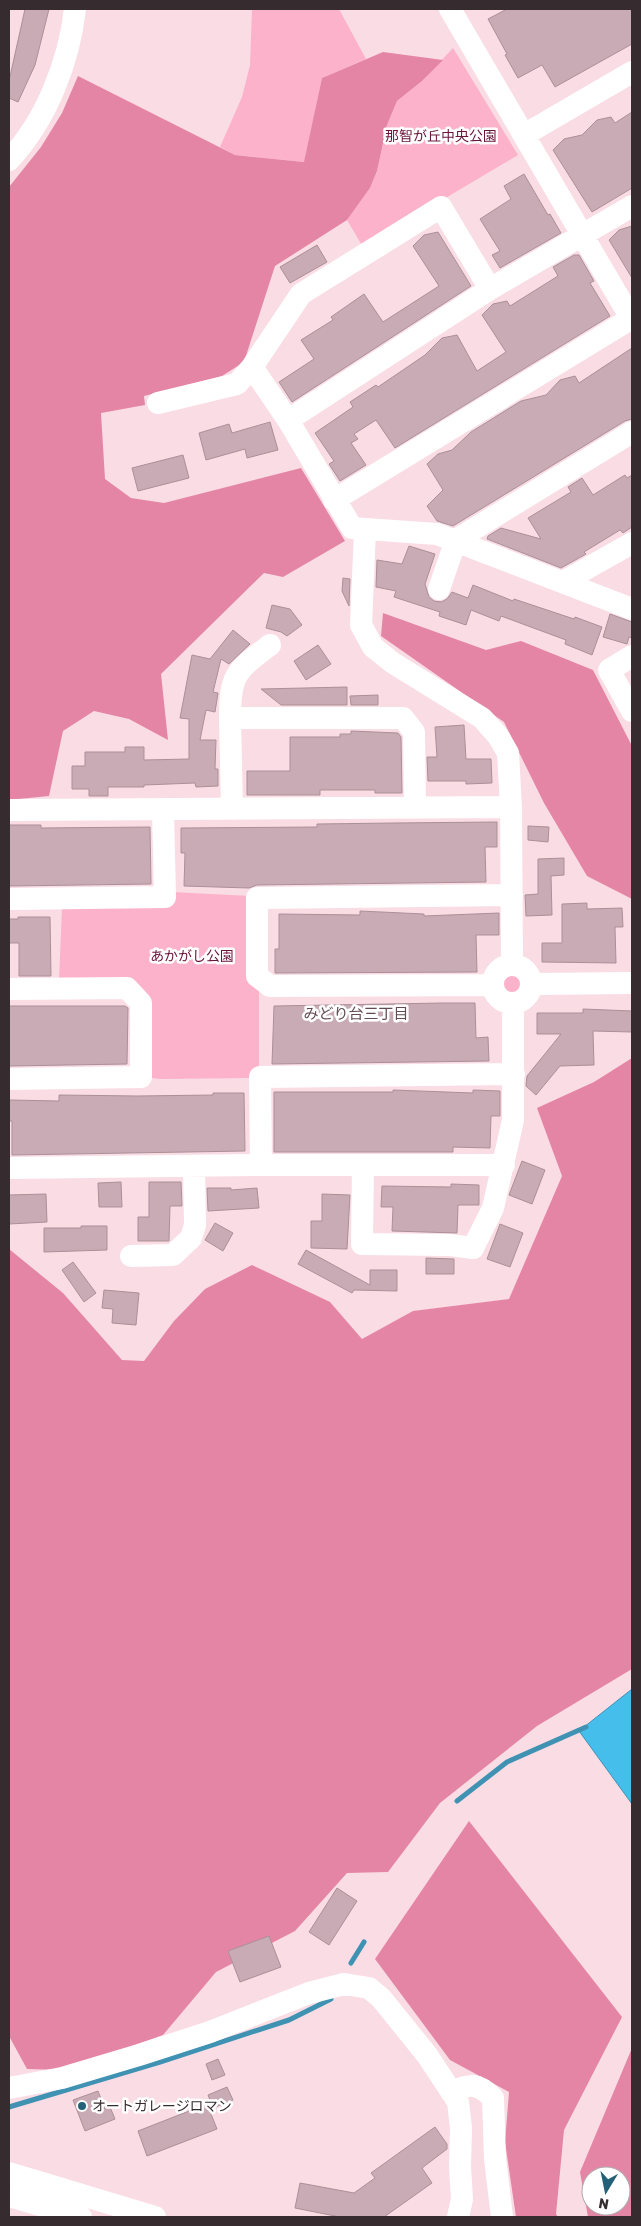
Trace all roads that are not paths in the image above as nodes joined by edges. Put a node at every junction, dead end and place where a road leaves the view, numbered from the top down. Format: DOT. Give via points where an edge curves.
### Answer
graph roads {
  1 [pos="75,9"];
  2 [pos="450,9"];
  3 [pos="632,72"];
  4 [pos="524,135"];
  5 [pos="9,160"];
  6 [pos="632,206"];
  7 [pos="584,235"];
  8 [pos="490,289"];
  9 [pos="632,319"];
  10 [pos="252,367"];
  11 [pos="158,403"];
  12 [pos="288,420"];
  13 [pos="632,432"];
  14 [pos="334,500"];
  15 [pos="365,530"];
  16 [pos="456,540"];
  17 [pos="632,542"];
  18 [pos="563,582"];
  19 [pos="439,589"];
  20 [pos="632,609"];
  21 [pos="270,645"];
  22 [pos="632,656"];
  23 [pos="632,711"];
  24 [pos="230,718"];
  25 [pos="415,806"];
  26 [pos="511,807"];
  27 [pos="232,809"];
  28 [pos="9,810"];
  29 [pos="163,811"];
  30 [pos="512,895"];
  31 [pos="9,899"];
  32 [pos="512,964"];
  33 [pos="632,983"];
  34 [pos="532,984"];
  35 [pos="493,985"];
  36 [pos="9,988"];
  37 [pos="513,1004"];
  38 [pos="514,1074"];
  39 [pos="9,1079"];
  40 [pos="261,1165"];
  41 [pos="363,1165"];
  42 [pos="504,1165"];
  43 [pos="194,1167"];
  44 [pos="9,1168"];
  45 [pos="131,1256"];
  46 [pos="9,2088"];
  47 [pos="451,2092"];
  48 [pos="9,2173"];
  49 [pos="9,2196"];
  50 [pos="81,2217"];
  51 [pos="155,2217"];
  52 [pos="458,2217"];
  53 [pos="502,2217"];
  1 -- 5 [label="street" via="64,60 44,109"];
  2 -- 4 [label="street"];
  3 -- 4 [label="street"];
  4 -- 7 [label="street"];
  6 -- 7 [label="street"];
  7 -- 8 [label="street"];
  7 -- 9 [label="street"];
  8 -- 10 [label="street" via="441,207 301,294"];
  8 -- 12 [label="street"];
  9 -- 14 [label="street"];
  10 -- 11 [label="street" via="237,384"];
  10 -- 12 [label="street"];
  12 -- 14 [label="street"];
  13 -- 16 [label="street"];
  14 -- 15 [label="street" via="352,528"];
  15 -- 16 [label="street" via="437,534"];
  15 -- 26 [label="street" via="361,625 372,647 482,718 498,736 508,753"];
  16 -- 18 [label="street"];
  16 -- 19 [label="street"];
  17 -- 18 [label="street"];
  18 -- 20 [label="street"];
  21 -- 24 [label="street" via="237,673 230,691"];
  22 -- 23 [label="street" via="609,670"];
  24 -- 25 [label="street" via="404,718 414,732"];
  24 -- 27 [label="street"];
  25 -- 26 [label="street"];
  25 -- 27 [label="street"];
  26 -- 30 [label="street"];
  27 -- 29 [label="street"];
  28 -- 29 [label="street"];
  29 -- 31 [label="street" via="165,897"];
  30 -- 32 [label="street"];
  30 -- 35 [label="street" via="257,898 257,976 270,986"];
  32 -- 34 [label="street" via="526,970"];
  32 -- 35 [label="street" via="496,974"];
  33 -- 34 [label="street"];
  34 -- 37 [label="street" via="524,1000"];
  35 -- 37 [label="street" via="497,997"];
  36 -- 39 [label="street" via="126,988 141,1003 141,1077"];
  37 -- 38 [label="street"];
  38 -- 40 [label="street" via="260,1077"];
  38 -- 42 [label="street" via="513,1120"];
  40 -- 41 [label="street"];
  40 -- 43 [label="street"];
  41 -- 42 [label="street"];
  41 -- 42 [label="street" via="362,1244 473,1248 493,1208"];
  43 -- 44 [label="street"];
  43 -- 45 [label="street" via="196,1225 191,1238 173,1255"];
  46 -- 47 [label="street" via="62,2078 139,2056 309,1993 344,1984 369,1988 382,1998 427,2055"];
  47 -- 52 [label="street" via="458,2102 461,2128 462,2199"];
  47 -- 53 [label="street" via="466,2085 482,2087 493,2098 495,2159"];
  48 -- 51 [label="street"];
  49 -- 50 [label="street"];
}
